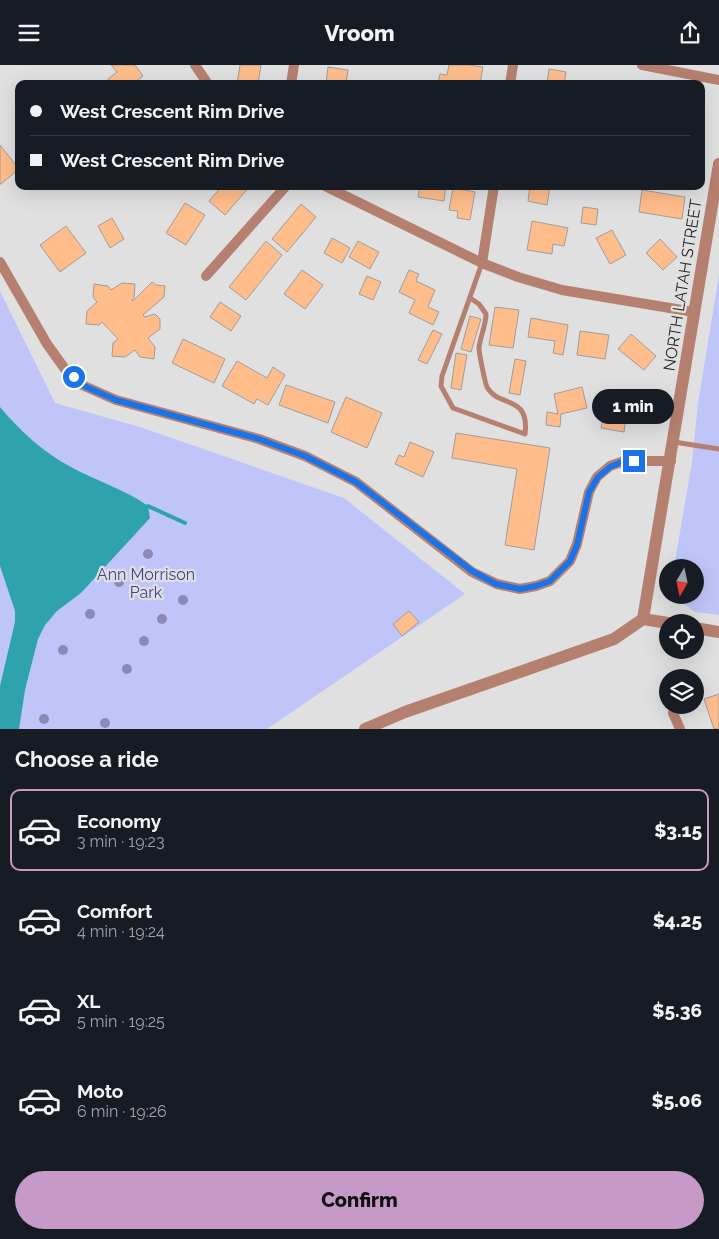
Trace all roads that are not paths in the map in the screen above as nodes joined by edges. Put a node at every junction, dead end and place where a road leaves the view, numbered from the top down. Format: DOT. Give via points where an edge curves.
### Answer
graph roads {
  1 [pos="195,65"];
  2 [pos="294,65"];
  3 [pos="513,65"];
  4 [pos="642,65"];
  5 [pos="205,80"];
  6 [pos="292,80"];
  7 [pos="511,80"];
  8 [pos="719,80"];
  9 [pos="719,164"];
  10 [pos="282,190"];
  11 [pos="333,190"];
  12 [pos="493,190"];
  13 [pos="0,262"];
  14 [pos="482,263"];
  15 [pos="206,277"];
  16 [pos="470,297"];
  17 [pos="694,312"];
  18 [pos="674,442"];
  19 [pos="719,449"];
  20 [pos="671,461"];
  21 [pos="643,619"];
  22 [pos="659,622"];
  23 [pos="704,630"];
  24 [pos="719,632"];
  25 [pos="673,714"];
  26 [pos="365,729"];
  27 [pos="680,729"];
  1 -- 5 [label="street"];
  2 -- 6 [label="street"];
  3 -- 7 [label="street"];
  4 -- 8 [label="street"];
  9 -- 17 [label="street, NORTH LATAH STREET"];
  10 -- 15 [label="street"];
  11 -- 14 [label="street"];
  12 -- 14 [label="street"];
  13 -- 20 [label="street" via="47,344 65,369 82,385 116,400 259,439 305,456 356,482 472,571 496,584 520,589 536,586 550,581 570,561 577,545 589,492 598,477 610,467 624,461"];
  14 -- 16 [label="lane"];
  14 -- 17 [label="street" via="562,290"];
  16 -- 16 [label="lane" via="441,386 453,408 525,434 526,422 521,409 492,393 487,386 479,353 486,314"];
  17 -- 18 [label="street, NORTH LATAH STREET"];
  18 -- 19 [label="lane"];
  18 -- 20 [label="street, NORTH LATAH STREET"];
  20 -- 21 [label="street, NORTH LATAH STREET"];
  21 -- 22 [label="street"];
  21 -- 26 [label="street" via="614,639"];
  23 -- 24 [label="street"];
  25 -- 27 [label="street"];
}
